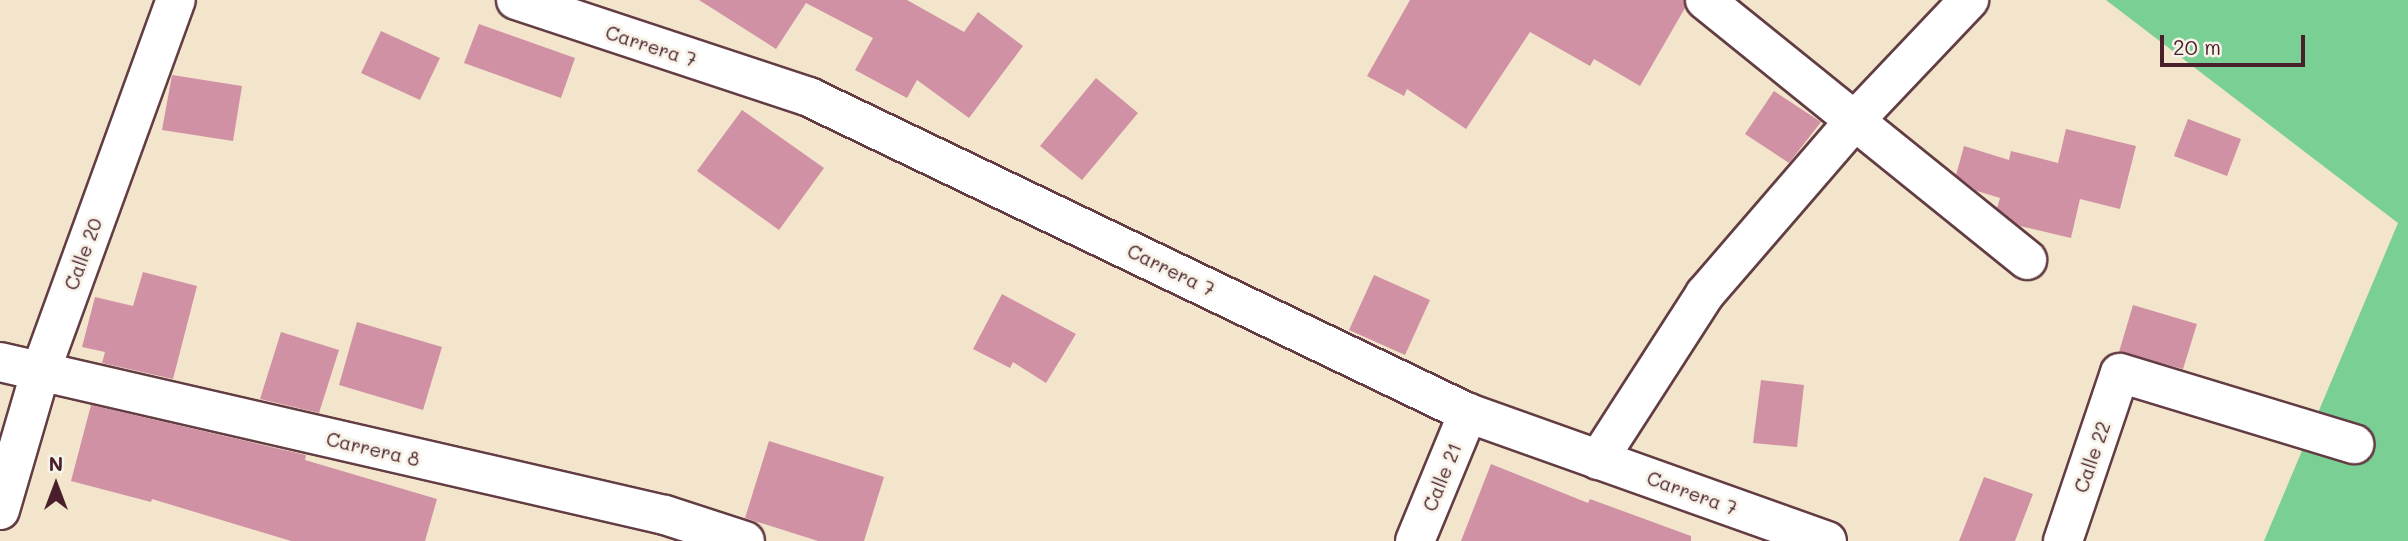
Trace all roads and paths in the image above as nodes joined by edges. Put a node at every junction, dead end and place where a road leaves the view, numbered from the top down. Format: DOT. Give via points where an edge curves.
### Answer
graph roads {
  1 [pos="176,0"];
  2 [pos="516,0"];
  3 [pos="1705,0"];
  4 [pos="1969,0"];
  5 [pos="1857,118"];
  6 [pos="2027,260"];
  7 [pos="0,362"];
  8 [pos="40,373"];
  9 [pos="1468,413"];
  10 [pos="2354,444"];
  11 [pos="1598,460"];
  12 [pos="0,510"];
  13 [pos="746,541"];
  14 [pos="1415,541"];
  15 [pos="1827,541"];
  16 [pos="2063,541"];
  1 -- 8 [label="street, Calle 20"];
  2 -- 9 [label="street, Carrera 7" via="809,97"];
  3 -- 5 [label="street"];
  4 -- 5 [label="street"];
  5 -- 6 [label="street"];
  5 -- 11 [label="street" via="1704,294"];
  7 -- 8 [label="street, Carrera 8"];
  8 -- 12 [label="street, Calle 20"];
  8 -- 13 [label="street, Carrera 8" via="665,515"];
  9 -- 11 [label="street, Carrera 7"];
  9 -- 14 [label="street, Calle 21"];
  10 -- 16 [label="street, Calle 22" via="2120,373"];
  11 -- 15 [label="street, Carrera 7"];
}
